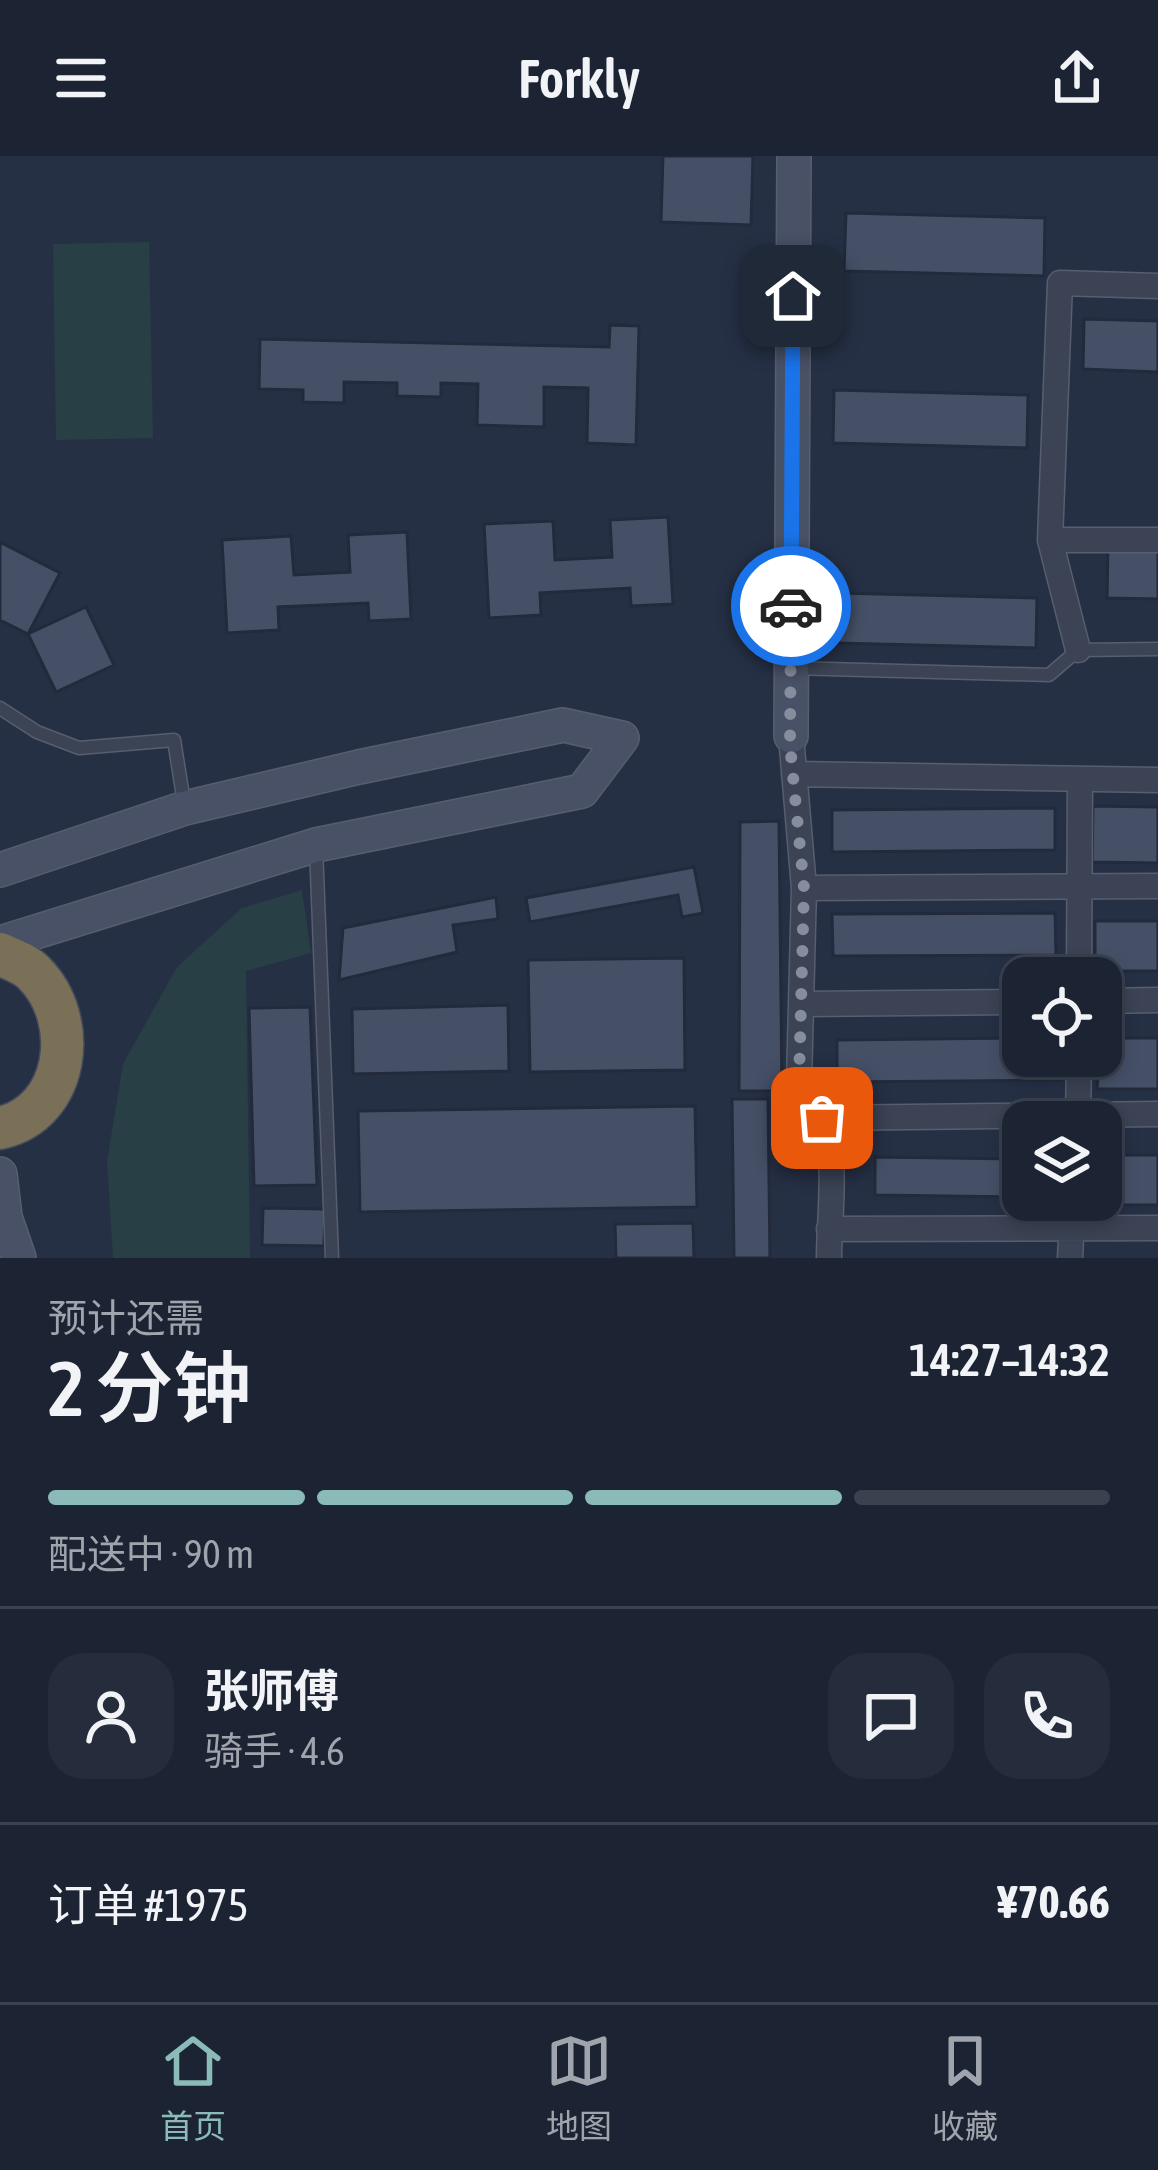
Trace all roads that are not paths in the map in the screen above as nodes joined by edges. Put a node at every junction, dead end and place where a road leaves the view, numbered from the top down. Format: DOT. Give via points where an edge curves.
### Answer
graph roads {
  1 [pos="794,156"];
  2 [pos="1158,286"];
  3 [pos="1050,540"];
  4 [pos="1158,540"];
  5 [pos="1158,649"];
  6 [pos="1078,650"];
  7 [pos="790,668"];
  8 [pos="0,708"];
  9 [pos="791,736"];
  10 [pos="794,774"];
  11 [pos="1080,779"];
  12 [pos="1158,780"];
  13 [pos="184,805"];
  14 [pos="316,845"];
  15 [pos="0,870"];
  16 [pos="1078,885"];
  17 [pos="1158,886"];
  18 [pos="804,888"];
  19 [pos="0,943"];
  20 [pos="0,954"];
  21 [pos="1079,957"];
  22 [pos="1122,1000"];
  23 [pos="1158,1000"];
  24 [pos="1002,1001"];
  25 [pos="801,1004"];
  26 [pos="1158,1114"];
  27 [pos="1122,1116"];
  28 [pos="822,1118"];
  29 [pos="1002,1118"];
  30 [pos="0,1129"];
  31 [pos="0,1174"];
  32 [pos="1071,1221"];
  33 [pos="1071,1227"];
  34 [pos="1158,1228"];
  35 [pos="829,1229"];
  36 [pos="19,1258"];
  37 [pos="332,1258"];
  38 [pos="829,1258"];
  39 [pos="1070,1258"];
  1 -- 7 [label="main road"];
  2 -- 3 [label="street" via="1060,283"];
  3 -- 4 [label="street"];
  3 -- 6 [label="street"];
  5 -- 6 [label="lane"];
  6 -- 7 [label="lane" via="1049,674"];
  7 -- 9 [label="main road"];
  8 -- 13 [label="lane" via="79,748 174,740"];
  9 -- 10 [label="street"];
  10 -- 11 [label="street"];
  10 -- 18 [label="street"];
  11 -- 12 [label="street"];
  11 -- 16 [label="street"];
  13 -- 14 [label="main road" via="563,725 622,738 582,791"];
  13 -- 15 [label="main road"];
  14 -- 19 [label="main road"];
  14 -- 37 [label="lane"];
  16 -- 17 [label="street"];
  16 -- 18 [label="street"];
  16 -- 21 [label="street"];
  18 -- 25 [label="street"];
  20 -- 30 [label="highway" via="33,971 55,1005 62,1051 56,1084 38,1111"];
  22 -- 23 [label="street"];
  24 -- 25 [label="street"];
  25 -- 28 [label="street" via="799,1082"];
  26 -- 27 [label="street"];
  28 -- 29 [label="street"];
  28 -- 35 [label="street"];
  31 -- 36 [label="main road"];
  32 -- 33 [label="street"];
  33 -- 34 [label="street"];
  33 -- 35 [label="street"];
  33 -- 39 [label="street"];
  35 -- 38 [label="street"];
}
